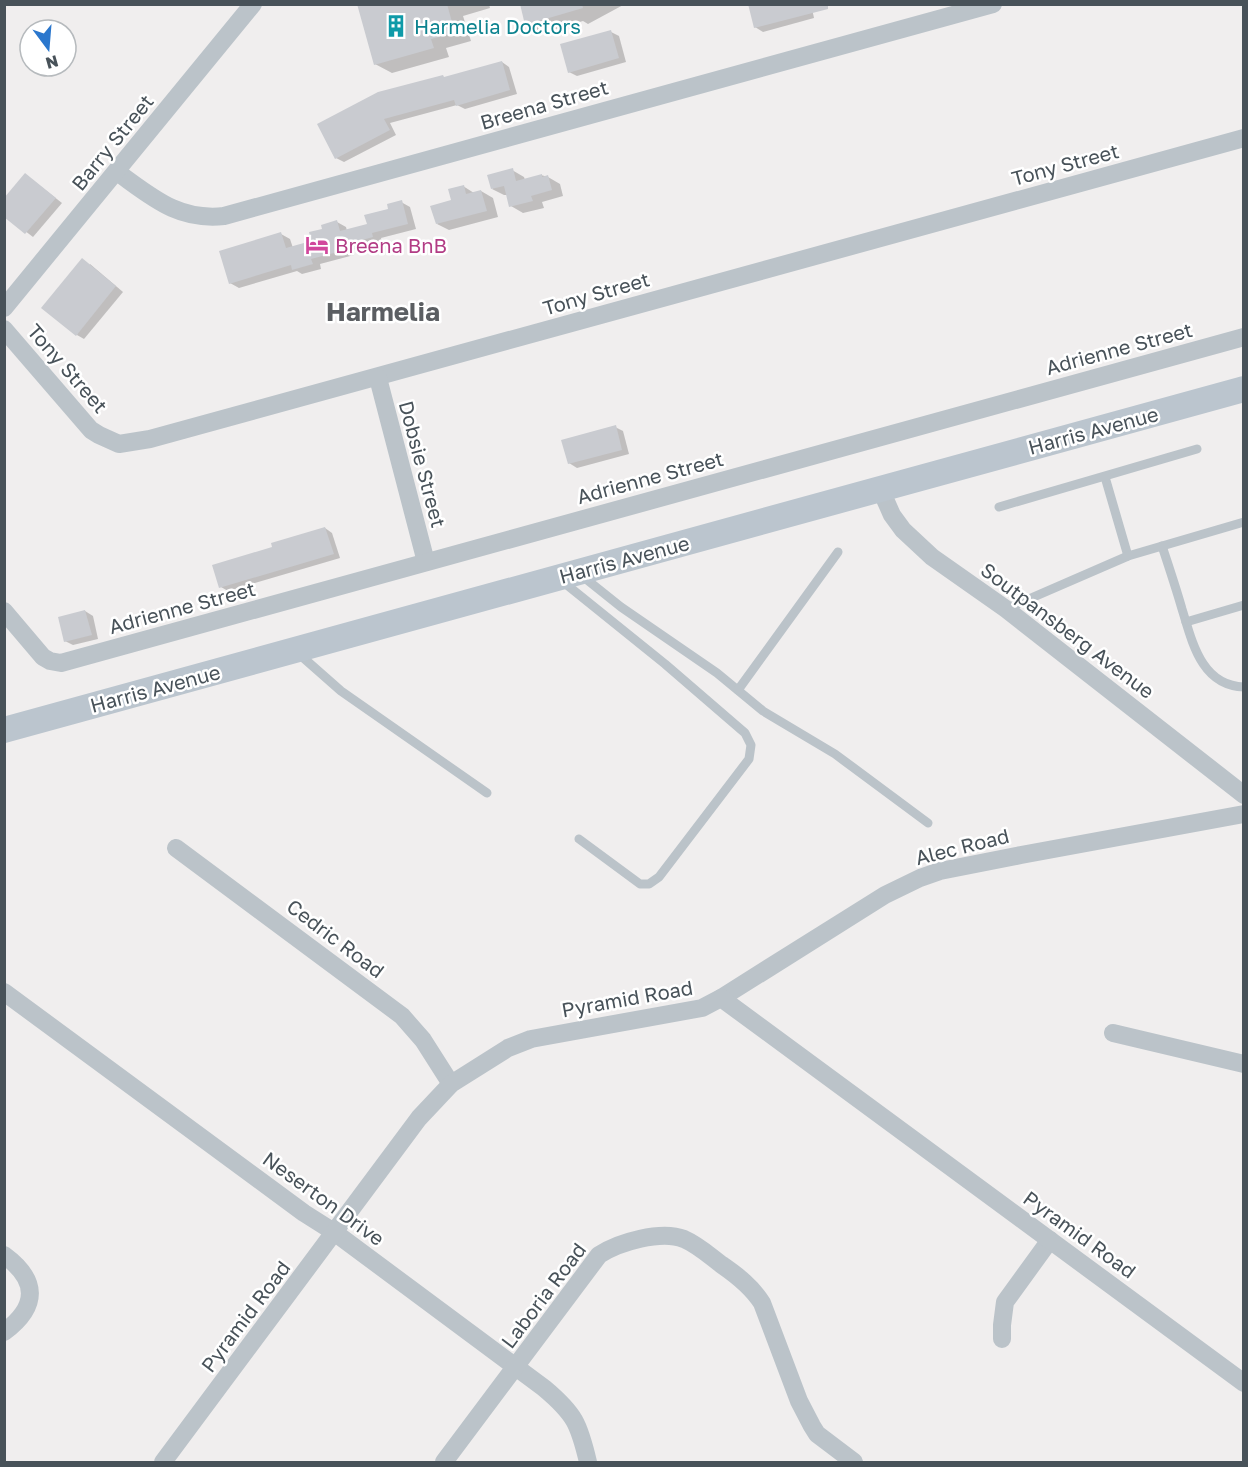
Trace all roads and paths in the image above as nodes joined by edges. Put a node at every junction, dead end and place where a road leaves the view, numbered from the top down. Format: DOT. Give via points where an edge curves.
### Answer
graph roads {
  1 [pos="254,4"];
  2 [pos="993,4"];
  3 [pos="1244,138"];
  4 [pos="117,172"];
  5 [pos="4,308"];
  6 [pos="4,329"];
  7 [pos="1244,337"];
  8 [pos="378,378"];
  9 [pos="1244,389"];
  10 [pos="1197,450"];
  11 [pos="1105,477"];
  12 [pos="880,488"];
  13 [pos="999,507"];
  14 [pos="1244,522"];
  15 [pos="1162,546"];
  16 [pos="838,552"];
  17 [pos="1128,556"];
  18 [pos="426,562"];
  19 [pos="568,575"];
  20 [pos="1244,605"];
  21 [pos="1006,609"];
  22 [pos="4,611"];
  23 [pos="1186,622"];
  24 [pos="295,650"];
  25 [pos="1244,687"];
  26 [pos="738,690"];
  27 [pos="4,730"];
  28 [pos="487,793"];
  29 [pos="1244,795"];
  30 [pos="1244,814"];
  31 [pos="928,823"];
  32 [pos="579,839"];
  33 [pos="176,848"];
  34 [pos="4,992"];
  35 [pos="721,998"];
  36 [pos="1113,1033"];
  37 [pos="1244,1065"];
  38 [pos="451,1084"];
  39 [pos="334,1232"];
  40 [pos="1050,1240"];
  41 [pos="4,1255"];
  42 [pos="4,1332"];
  43 [pos="1002,1339"];
  44 [pos="516,1368"];
  45 [pos="1244,1383"];
  46 [pos="163,1462"];
  47 [pos="444,1462"];
  48 [pos="588,1462"];
  49 [pos="854,1462"];
  1 -- 4 [label="street, Barry Street"];
  2 -- 4 [label="street, Breena Street" via="224,216 179,211 159,202"];
  3 -- 8 [label="street, Tony Street"];
  4 -- 5 [label="street, Barry Street"];
  6 -- 8 [label="street, Tony Street" via="91,430 119,444"];
  7 -- 18 [label="street, Adrienne Street"];
  8 -- 18 [label="street, Dobsie Street"];
  9 -- 12 [label="main road, Harris Avenue"];
  10 -- 11 [label="lane"];
  11 -- 13 [label="lane"];
  11 -- 17 [label="lane"];
  12 -- 19 [label="main road, Harris Avenue"];
  12 -- 21 [label="street, Soutpansberg Avenue" via="903,530 932,557"];
  14 -- 15 [label="lane"];
  15 -- 17 [label="lane"];
  15 -- 23 [label="lane"];
  16 -- 26 [label="lane"];
  17 -- 21 [label="lane"];
  18 -- 22 [label="street, Adrienne Street" via="57,663 47,660"];
  19 -- 24 [label="main road, Harris Avenue"];
  19 -- 26 [label="lane" via="621,607"];
  19 -- 32 [label="lane" via="745,733 751,745 749,759 659,877 649,884 640,884"];
  20 -- 23 [label="lane"];
  21 -- 29 [label="street, Soutpansberg Avenue"];
  23 -- 25 [label="lane" via="1206,668 1226,683"];
  24 -- 27 [label="main road, Harris Avenue"];
  24 -- 28 [label="lane" via="341,691"];
  26 -- 31 [label="lane" via="763,711 835,754"];
  30 -- 35 [label="street, Alec Road" via="920,878 885,895"];
  33 -- 38 [label="street, Cedric Road" via="402,1016 423,1040"];
  34 -- 39 [label="street, Neserton Drive"];
  35 -- 38 [label="street, Pyramid Road" via="702,1008 531,1039 508,1048"];
  35 -- 40 [label="street, Pyramid Road"];
  36 -- 37 [label="street"];
  38 -- 39 [label="street, Pyramid Road" via="419,1118"];
  39 -- 44 [label="street, Neserton Drive"];
  39 -- 46 [label="street, Pyramid Road"];
  40 -- 43 [label="street" via="1005,1302"];
  40 -- 45 [label="street, Pyramid Road"];
  41 -- 42 [label="street" via="26,1276 31,1296 26,1308"];
  44 -- 47 [label="street, Laboria Road"];
  44 -- 48 [label="street, Neserton Drive" via="571,1413"];
  44 -- 49 [label="street, Laboria Road" via="599,1255 635,1241 681,1238 756,1293 812,1426"];
}
